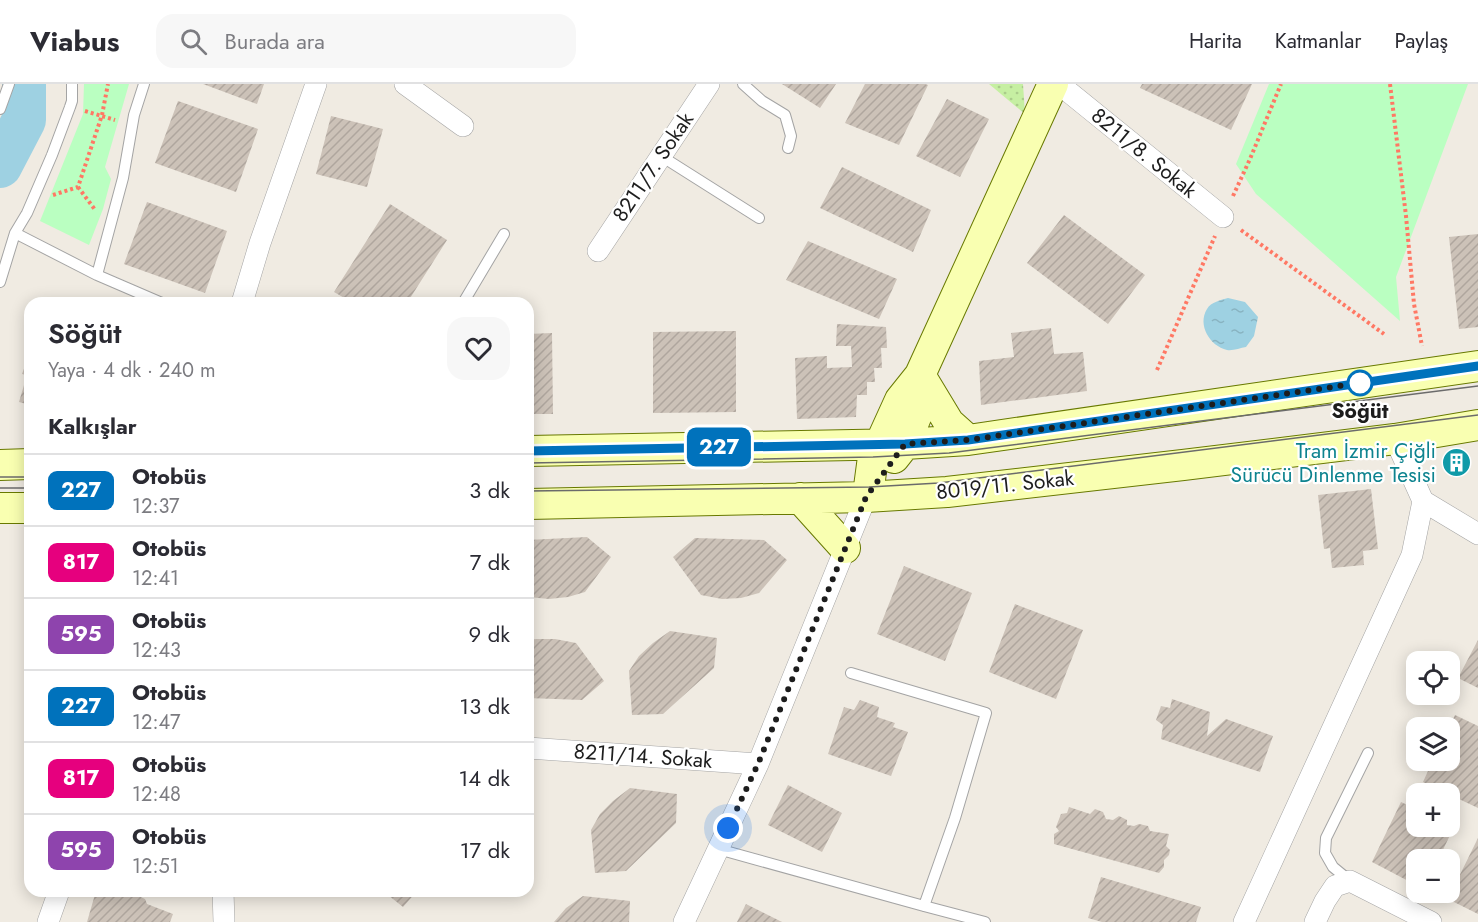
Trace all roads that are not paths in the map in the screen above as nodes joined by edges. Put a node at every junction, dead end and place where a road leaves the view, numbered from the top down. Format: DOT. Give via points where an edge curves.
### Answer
graph roads {
  1 [pos="9,84"];
  2 [pos="72,84"];
  3 [pos="144,84"];
  4 [pos="316,84"];
  5 [pos="405,84"];
  6 [pos="709,84"];
  7 [pos="742,84"];
  8 [pos="1059,86"];
  9 [pos="0,109"];
  10 [pos="463,126"];
  11 [pos="788,148"];
  12 [pos="661,156"];
  13 [pos="1223,217"];
  14 [pos="759,218"];
  15 [pos="15,233"];
  16 [pos="504,234"];
  17 [pos="598,251"];
  18 [pos="97,275"];
  19 [pos="0,282"];
  20 [pos="148,297"];
  21 [pos="244,297"];
  22 [pos="467,297"];
  23 [pos="1478,366"];
  24 [pos="920,375"];
  25 [pos="1478,425"];
  26 [pos="1395,439"];
  27 [pos="968,440"];
  28 [pos="893,444"];
  29 [pos="534,451"];
  30 [pos="24,464"];
  31 [pos="0,465"];
  32 [pos="866,497"];
  33 [pos="800,498"];
  34 [pos="1422,501"];
  35 [pos="534,504"];
  36 [pos="0,508"];
  37 [pos="24,508"];
  38 [pos="1478,534"];
  39 [pos="845,548"];
  40 [pos="851,674"];
  41 [pos="534,748"];
  42 [pos="1368,753"];
  43 [pos="758,764"];
  44 [pos="718,849"];
  45 [pos="1350,881"];
  46 [pos="57,897"];
  47 [pos="223,897"];
  48 [pos="924,906"];
  49 [pos="48,922"];
  50 [pos="224,922"];
  51 [pos="684,922"];
  52 [pos="986,922"];
  53 [pos="1244,922"];
  54 [pos="1315,922"];
  55 [pos="1431,922"];
  1 -- 9 [label="lane"];
  2 -- 15 [label="lane" via="72,101 52,155"];
  3 -- 18 [label="lane"];
  4 -- 21 [label="street"];
  5 -- 10 [label="street"];
  6 -- 12 [label="street, 8211/7. Sokak"];
  7 -- 11 [label="lane" via="785,115 791,136"];
  8 -- 13 [label="street, 8211/8. Sokak"];
  8 -- 24 [label="street"];
  12 -- 14 [label="lane"];
  12 -- 17 [label="street, 8211/7. Sokak"];
  15 -- 18 [label="lane"];
  15 -- 19 [label="lane"];
  16 -- 22 [label="lane"];
  18 -- 20 [label="lane"];
  23 -- 27 [label="street" via="1426,359"];
  24 -- 27 [label="street" via="949,423"];
  24 -- 28 [label="street" via="900,400"];
  25 -- 26 [label="street, 8019/11. Sokak"];
  26 -- 32 [label="street, 8019/11. Sokak" via="948,492"];
  26 -- 34 [label="street"];
  27 -- 28 [label="street"];
  28 -- 29 [label="street"];
  28 -- 32 [label="street"];
  30 -- 31 [label="street"];
  32 -- 33 [label="street, 8019/11. Sokak"];
  32 -- 39 [label="street"];
  33 -- 35 [label="street, 8019/11. Sokak"];
  33 -- 39 [label="street"];
  34 -- 38 [label="street"];
  34 -- 53 [label="street" via="1412,555"];
  36 -- 37 [label="street"];
  39 -- 43 [label="street"];
  40 -- 48 [label="lane" via="986,713"];
  41 -- 43 [label="street, 8211/14. Sokak"];
  42 -- 45 [label="lane" via="1326,838 1325,853 1333,867"];
  43 -- 44 [label="street"];
  44 -- 48 [label="lane"];
  44 -- 51 [label="street"];
  45 -- 54 [label="street" via="1335,886"];
  45 -- 55 [label="street"];
  46 -- 49 [label="street"];
  47 -- 50 [label="street"];
  48 -- 52 [label="lane"];
}
